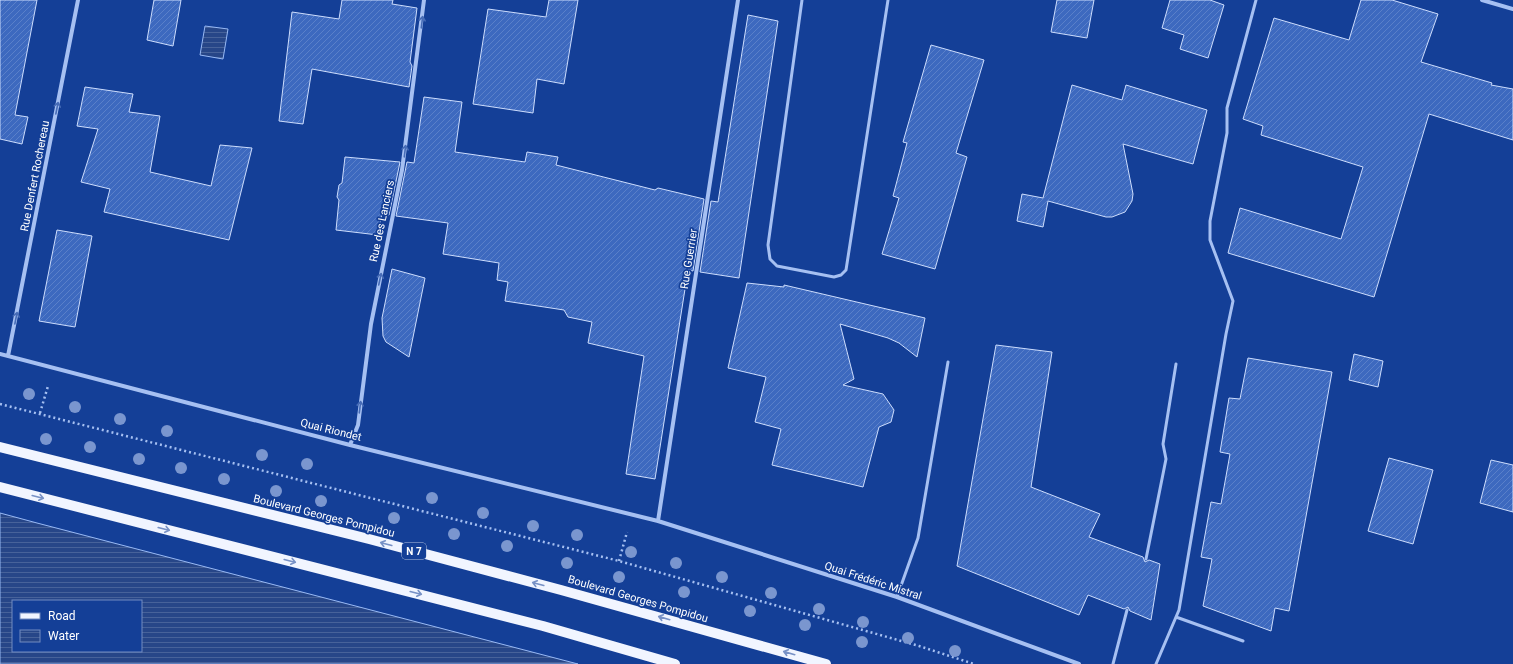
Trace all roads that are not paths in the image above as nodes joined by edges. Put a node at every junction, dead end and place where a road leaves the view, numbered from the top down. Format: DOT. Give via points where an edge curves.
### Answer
graph roads {
  1 [pos="78,0"];
  2 [pos="424,0"];
  3 [pos="738,0"];
  4 [pos="802,0"];
  5 [pos="888,0"];
  6 [pos="1256,0"];
  7 [pos="1482,0"];
  8 [pos="1513,9"];
  9 [pos="0,354"];
  10 [pos="8,356"];
  11 [pos="948,362"];
  12 [pos="1176,364"];
  13 [pos="350,444"];
  14 [pos="0,447"];
  15 [pos="0,487"];
  16 [pos="658,521"];
  17 [pos="1146,558"];
  18 [pos="897,597"];
  19 [pos="1126,610"];
  20 [pos="1176,617"];
  21 [pos="1244,641"];
  22 [pos="675,664"];
  23 [pos="826,664"];
  24 [pos="1080,664"];
  25 [pos="1113,664"];
  26 [pos="1156,664"];
  10 -- 1 [label="street, Rue Denfert Rochereau, one-way"];
  13 -- 2 [label="street, Rue des Lanciers, one-way" via="358,425 371,324 402,170"];
  3 -- 16 [label="street, Rue Guerrier"];
  4 -- 5 [label="lane" via="768,245 770,259 777,266 834,277 846,270"];
  6 -- 20 [label="lane" via="1227,108 1227,133 1210,221 1210,240 1233,301"];
  7 -- 8 [label="street"];
  9 -- 10 [label="street, Quai Riondet"];
  10 -- 13 [label="street, Quai Riondet"];
  11 -- 18 [label="lane" via="918,538"];
  12 -- 17 [label="lane" via="1163,444 1166,459"];
  13 -- 16 [label="street, Quai Riondet"];
  23 -- 14 [label="main road, Boulevard Georges Pompidou / N 7, one-way" via="377,541"];
  15 -- 22 [label="main road, one-way" via="535,624"];
  16 -- 18 [label="street, Quai Frédéric Mistral"];
  18 -- 24 [label="street, Quai Frédéric Mistral"];
  19 -- 25 [label="lane"];
  20 -- 21 [label="lane"];
  20 -- 26 [label="lane"];
}
